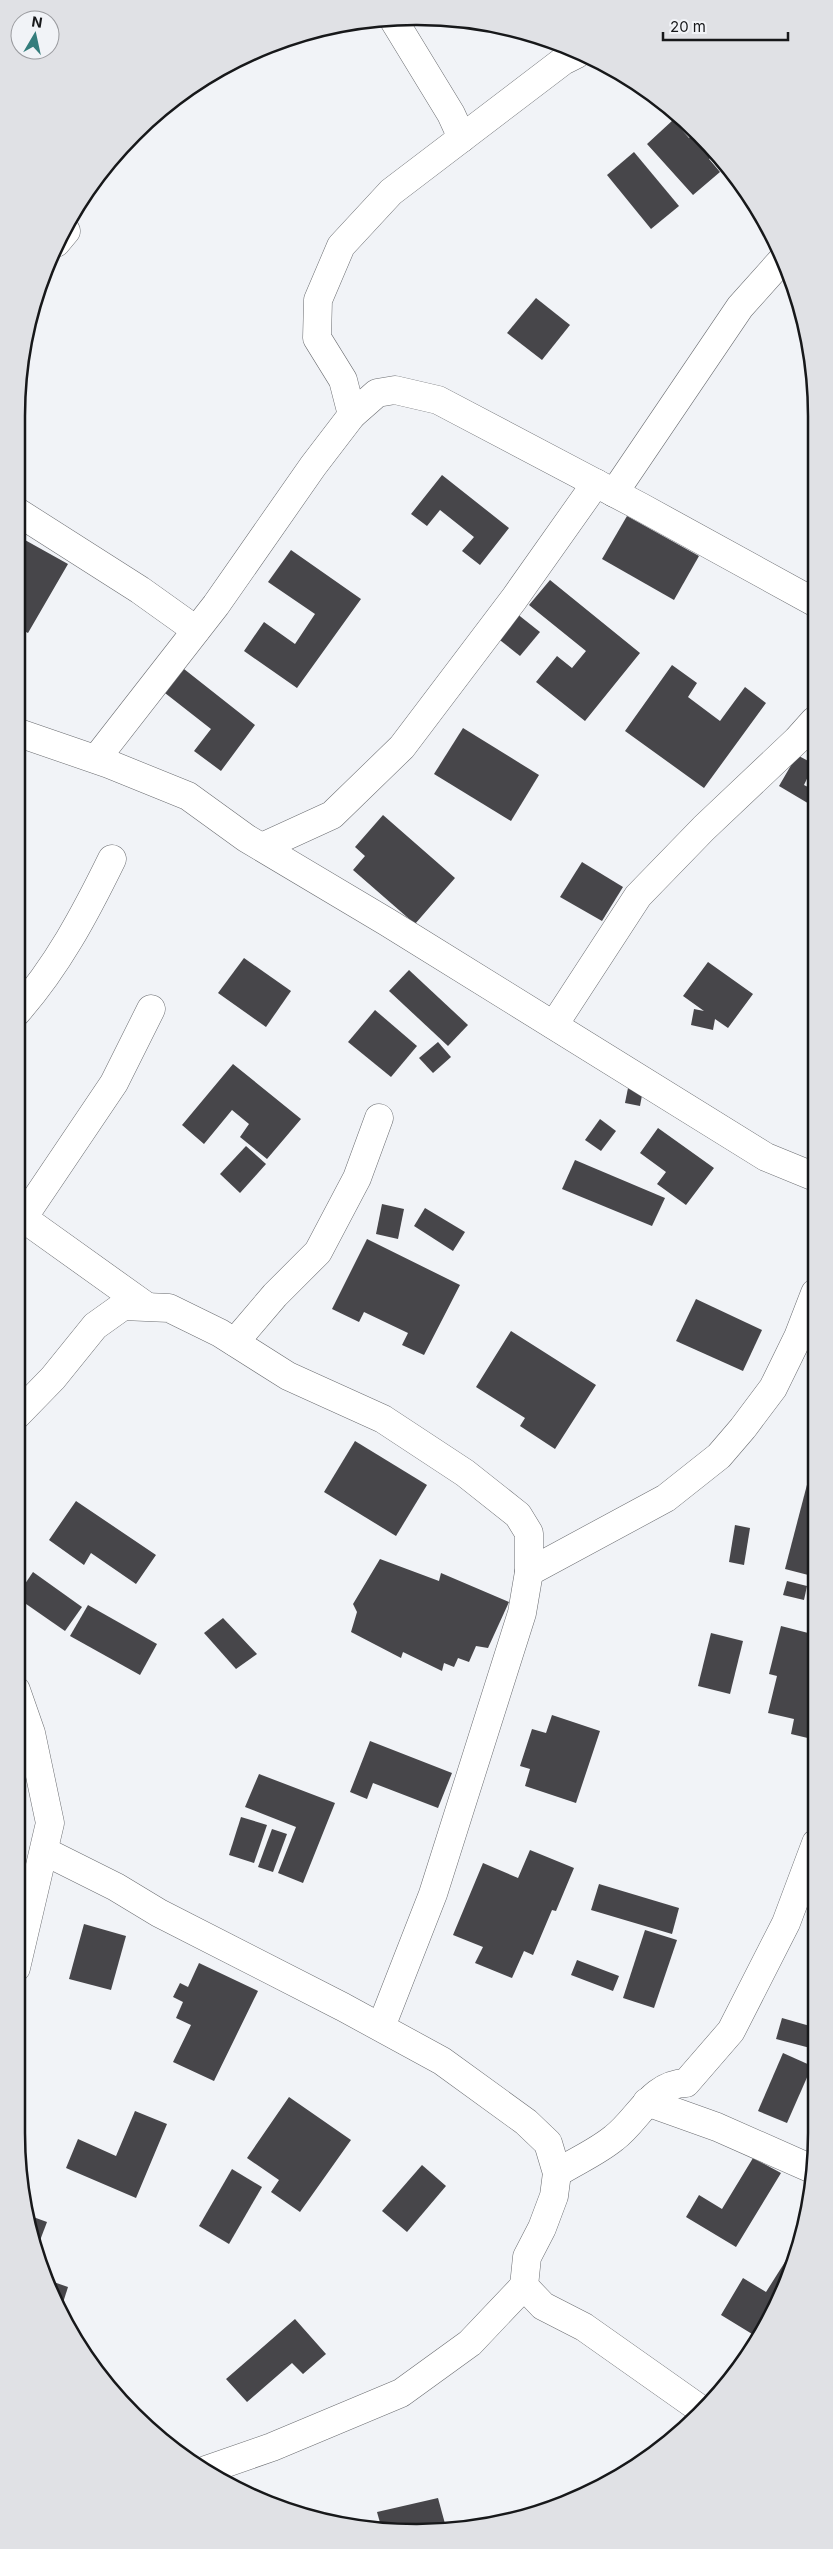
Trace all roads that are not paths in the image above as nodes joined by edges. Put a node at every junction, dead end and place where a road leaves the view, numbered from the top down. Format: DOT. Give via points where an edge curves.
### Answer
graph roads {
  1 [pos="397,26"];
  2 [pos="571,57"];
  3 [pos="462,138"];
  4 [pos="777,265"];
  5 [pos="352,415"];
  6 [pos="605,488"];
  7 [pos="25,517"];
  8 [pos="808,599"];
  9 [pos="196,630"];
  10 [pos="808,728"];
  11 [pos="25,735"];
  12 [pos="96,759"];
  13 [pos="262,847"];
  14 [pos="112,859"];
  15 [pos="25,1003"];
  16 [pos="151,1009"];
  17 [pos="554,1025"];
  18 [pos="379,1118"];
  19 [pos="808,1174"];
  20 [pos="25,1209"];
  21 [pos="25,1220"];
  22 [pos="146,1306"];
  23 [pos="808,1311"];
  24 [pos="235,1342"];
  25 [pos="25,1407"];
  26 [pos="529,1572"];
  27 [pos="25,1716"];
  28 [pos="44,1851"];
  29 [pos="808,1864"];
  30 [pos="25,1930"];
  31 [pos="381,2027"];
  32 [pos="647,2102"];
  33 [pos="806,2166"];
  34 [pos="557,2173"];
  35 [pos="524,2286"];
  36 [pos="696,2406"];
  37 [pos="214,2467"];
  1 -- 3 [label="street"];
  2 -- 3 [label="street"];
  3 -- 5 [label="street" via="390,192 341,246 318,300 317,338 343,380"];
  4 -- 6 [label="street" via="740,307"];
  5 -- 6 [label="street" via="378,393 386,391 395,390 438,400"];
  5 -- 9 [label="street"];
  6 -- 8 [label="street"];
  6 -- 13 [label="street" via="514,599 402,747 332,815"];
  7 -- 9 [label="street"];
  9 -- 12 [label="street"];
  10 -- 17 [label="street" via="638,896"];
  11 -- 12 [label="street"];
  12 -- 13 [label="street" via="188,796"];
  13 -- 17 [label="street"];
  14 -- 15 [label="street" via="78,928"];
  16 -- 20 [label="street" via="114,1083"];
  17 -- 19 [label="street" via="766,1157"];
  18 -- 24 [label="street" via="357,1178 318,1252"];
  21 -- 22 [label="street"];
  22 -- 24 [label="street" via="169,1308"];
  22 -- 25 [label="street" via="123,1306 95,1326 54,1378"];
  23 -- 26 [label="street" via="773,1388 719,1456 666,1498"];
  24 -- 26 [label="street" via="288,1376 383,1419 465,1473 518,1515 530,1534"];
  26 -- 31 [label="street" via="522,1613 434,1894"];
  27 -- 28 [label="street" via="50,1822"];
  28 -- 30 [label="street"];
  28 -- 31 [label="street"];
  29 -- 32 [label="street" via="786,1923 731,2031 686,2082 672,2083"];
  31 -- 34 [label="street" via="442,2061 526,2122 548,2143"];
  32 -- 33 [label="street" via="717,2127"];
  32 -- 34 [label="street" via="615,2138"];
  34 -- 35 [label="street" via="554,2196 527,2257"];
  35 -- 36 [label="street" via="543,2306 584,2327"];
  35 -- 37 [label="street" via="470,2343 401,2393 272,2447"];
}
